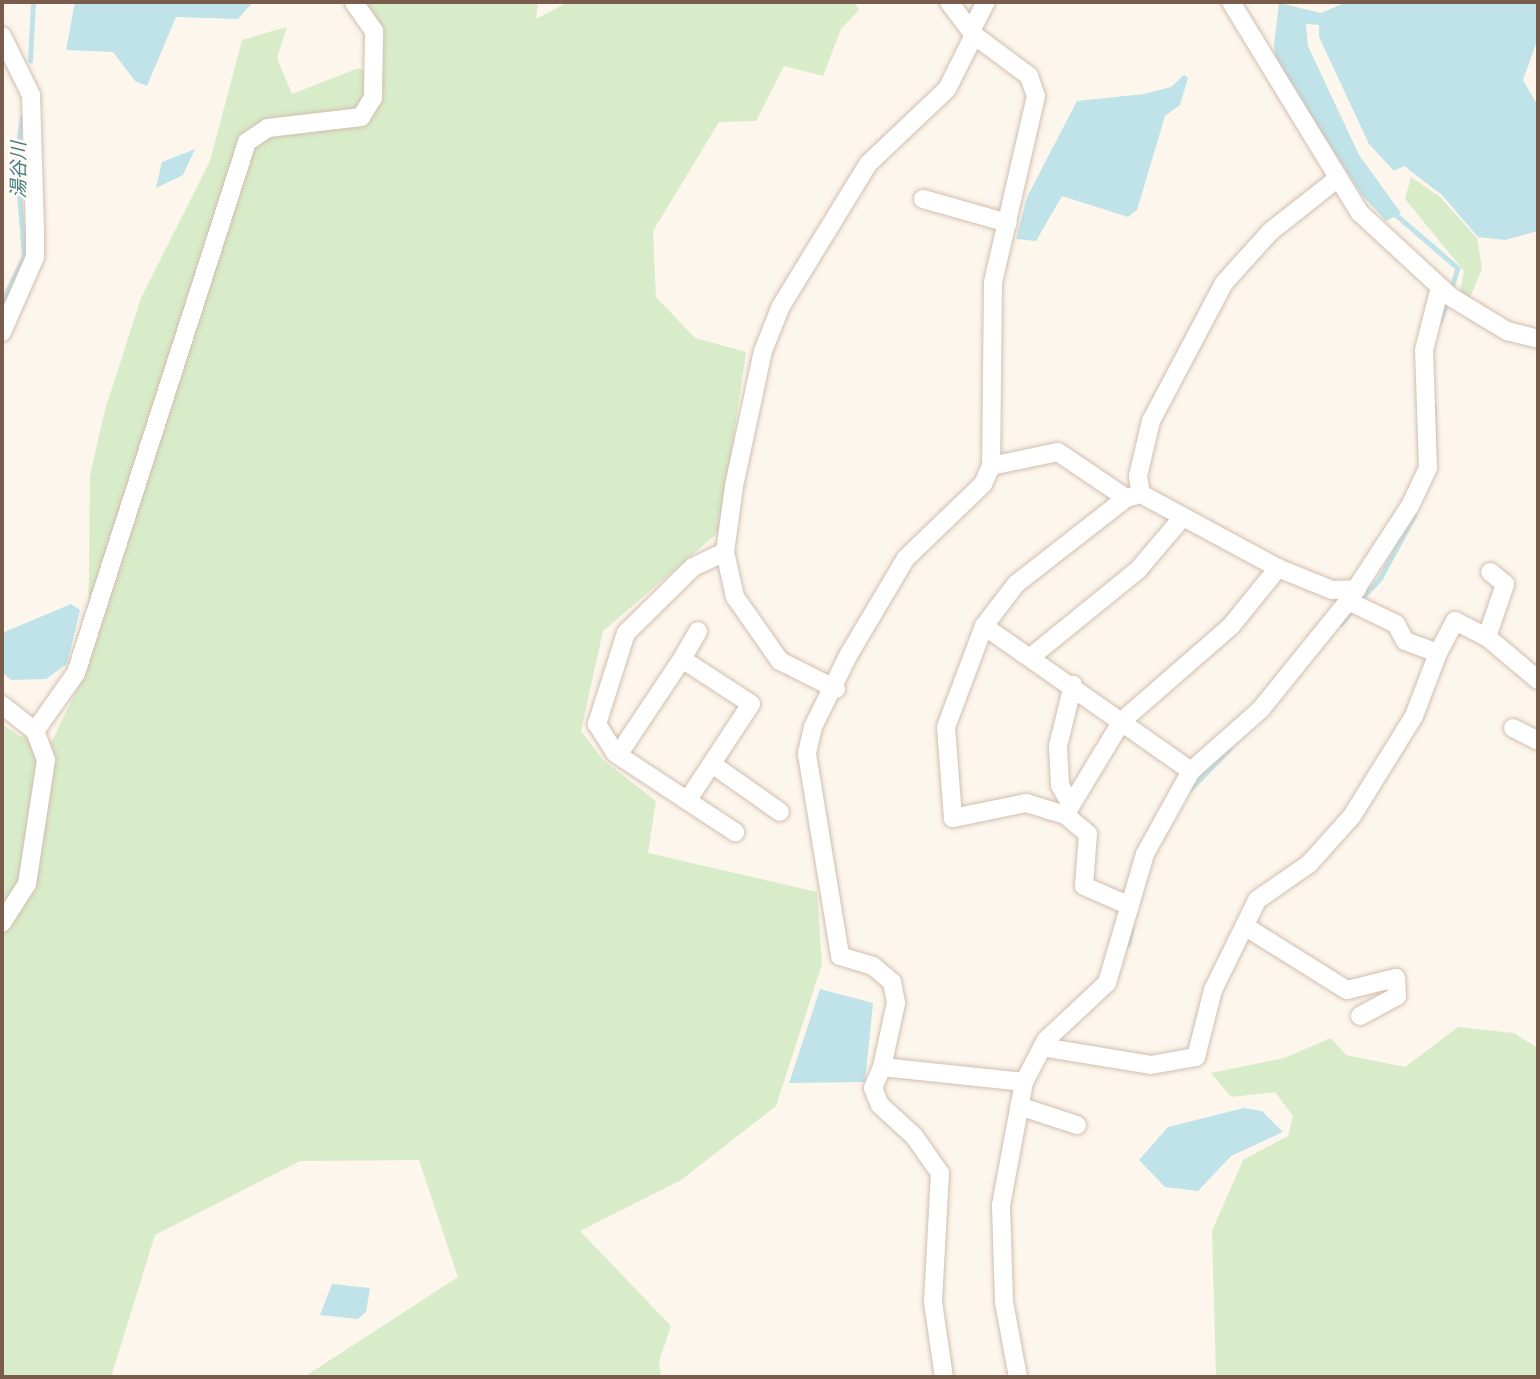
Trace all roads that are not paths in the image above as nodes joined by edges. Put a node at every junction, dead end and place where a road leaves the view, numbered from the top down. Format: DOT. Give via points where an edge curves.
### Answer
graph roads {
  1 [pos="354,2"];
  2 [pos="949,2"];
  3 [pos="986,2"];
  4 [pos="1231,2"];
  5 [pos="972,33"];
  6 [pos="2,36"];
  7 [pos="1337,179"];
  8 [pos="923,199"];
  9 [pos="1008,223"];
  10 [pos="1440,287"];
  11 [pos="2,332"];
  12 [pos="1538,339"];
  13 [pos="991,466"];
  14 [pos="1133,496"];
  15 [pos="1182,518"];
  16 [pos="725,552"];
  17 [pos="1278,568"];
  18 [pos="1490,572"];
  19 [pos="1353,595"];
  20 [pos="984,626"];
  21 [pos="698,631"];
  22 [pos="1487,637"];
  23 [pos="1438,653"];
  24 [pos="1032,656"];
  25 [pos="682,659"];
  26 [pos="1538,680"];
  27 [pos="1073,685"];
  28 [pos="836,689"];
  29 [pos="2,705"];
  30 [pos="1122,722"];
  31 [pos="1513,728"];
  32 [pos="35,731"];
  33 [pos="1538,741"];
  34 [pos="618,755"];
  35 [pos="712,764"];
  36 [pos="1191,771"];
  37 [pos="688,801"];
  38 [pos="1068,810"];
  39 [pos="780,812"];
  40 [pos="735,832"];
  41 [pos="1130,906"];
  42 [pos="2,923"];
  43 [pos="1246,927"];
  44 [pos="1360,1016"];
  45 [pos="1042,1047"];
  46 [pos="882,1067"];
  47 [pos="1024,1082"];
  48 [pos="1019,1106"];
  49 [pos="1077,1125"];
  50 [pos="944,1377"];
  51 [pos="1018,1377"];
  1 -- 32 [label="street" via="374,32 373,98 361,117 268,128 247,142 76,673"];
  2 -- 5 [label="street"];
  3 -- 5 [label="street"];
  4 -- 7 [label="street"];
  5 -- 9 [label="street" via="1029,76 1036,96"];
  5 -- 16 [label="street" via="947,89 868,164 781,306 763,351"];
  6 -- 11 [label="street" via="31,95 36,257"];
  7 -- 10 [label="street" via="1380,235"];
  7 -- 14 [label="street" via="1270,232 1224,283 1151,421"];
  8 -- 9 [label="street"];
  9 -- 13 [label="street" via="993,282"];
  10 -- 12 [label="street" via="1507,331"];
  10 -- 19 [label="street" via="1424,350 1428,468"];
  13 -- 14 [label="street" via="1058,452"];
  13 -- 28 [label="street" via="983,484 906,558 866,622"];
  14 -- 15 [label="street"];
  14 -- 20 [label="street" via="1016,584"];
  15 -- 17 [label="street"];
  15 -- 24 [label="street" via="1138,570"];
  16 -- 28 [label="street" via="735,597 780,662"];
  16 -- 34 [label="street" via="693,567 626,633 597,724"];
  17 -- 19 [label="street"];
  17 -- 30 [label="street" via="1231,626"];
  18 -- 22 [label="street" via="1505,584"];
  19 -- 23 [label="street" via="1396,624 1405,640"];
  19 -- 36 [label="street" via="1261,709"];
  20 -- 24 [label="street"];
  20 -- 38 [label="street" via="946,727 953,818 1027,803"];
  21 -- 25 [label="street"];
  22 -- 23 [label="street" via="1455,621"];
  22 -- 26 [label="street"];
  23 -- 43 [label="street" via="1414,716 1376,783 1309,864 1257,900"];
  24 -- 27 [label="street"];
  25 -- 34 [label="street"];
  25 -- 35 [label="street" via="751,704"];
  27 -- 30 [label="street"];
  27 -- 38 [label="street" via="1058,746 1060,785"];
  28 -- 46 [label="street" via="808,740 808,775 840,956 873,966 892,982 896,1003"];
  29 -- 32 [label="street"];
  30 -- 36 [label="street"];
  30 -- 38 [label="street"];
  31 -- 33 [label="street"];
  32 -- 42 [label="street" via="46,760 44,797 27,884"];
  34 -- 37 [label="street"];
  35 -- 37 [label="street"];
  35 -- 39 [label="street"];
  36 -- 41 [label="street" via="1159,819"];
  37 -- 40 [label="street"];
  38 -- 41 [label="street" via="1088,834 1084,887"];
  41 -- 45 [label="street" via="1107,983"];
  43 -- 44 [label="street" via="1347,990 1396,978 1397,996"];
  43 -- 45 [label="street" via="1213,990 1196,1058 1151,1065"];
  45 -- 47 [label="street"];
  46 -- 47 [label="street"];
  46 -- 50 [label="street" via="873,1088 880,1105 914,1136 940,1173 933,1302"];
  47 -- 48 [label="street"];
  48 -- 49 [label="street"];
  48 -- 51 [label="street" via="1001,1205 1004,1302"];
}
